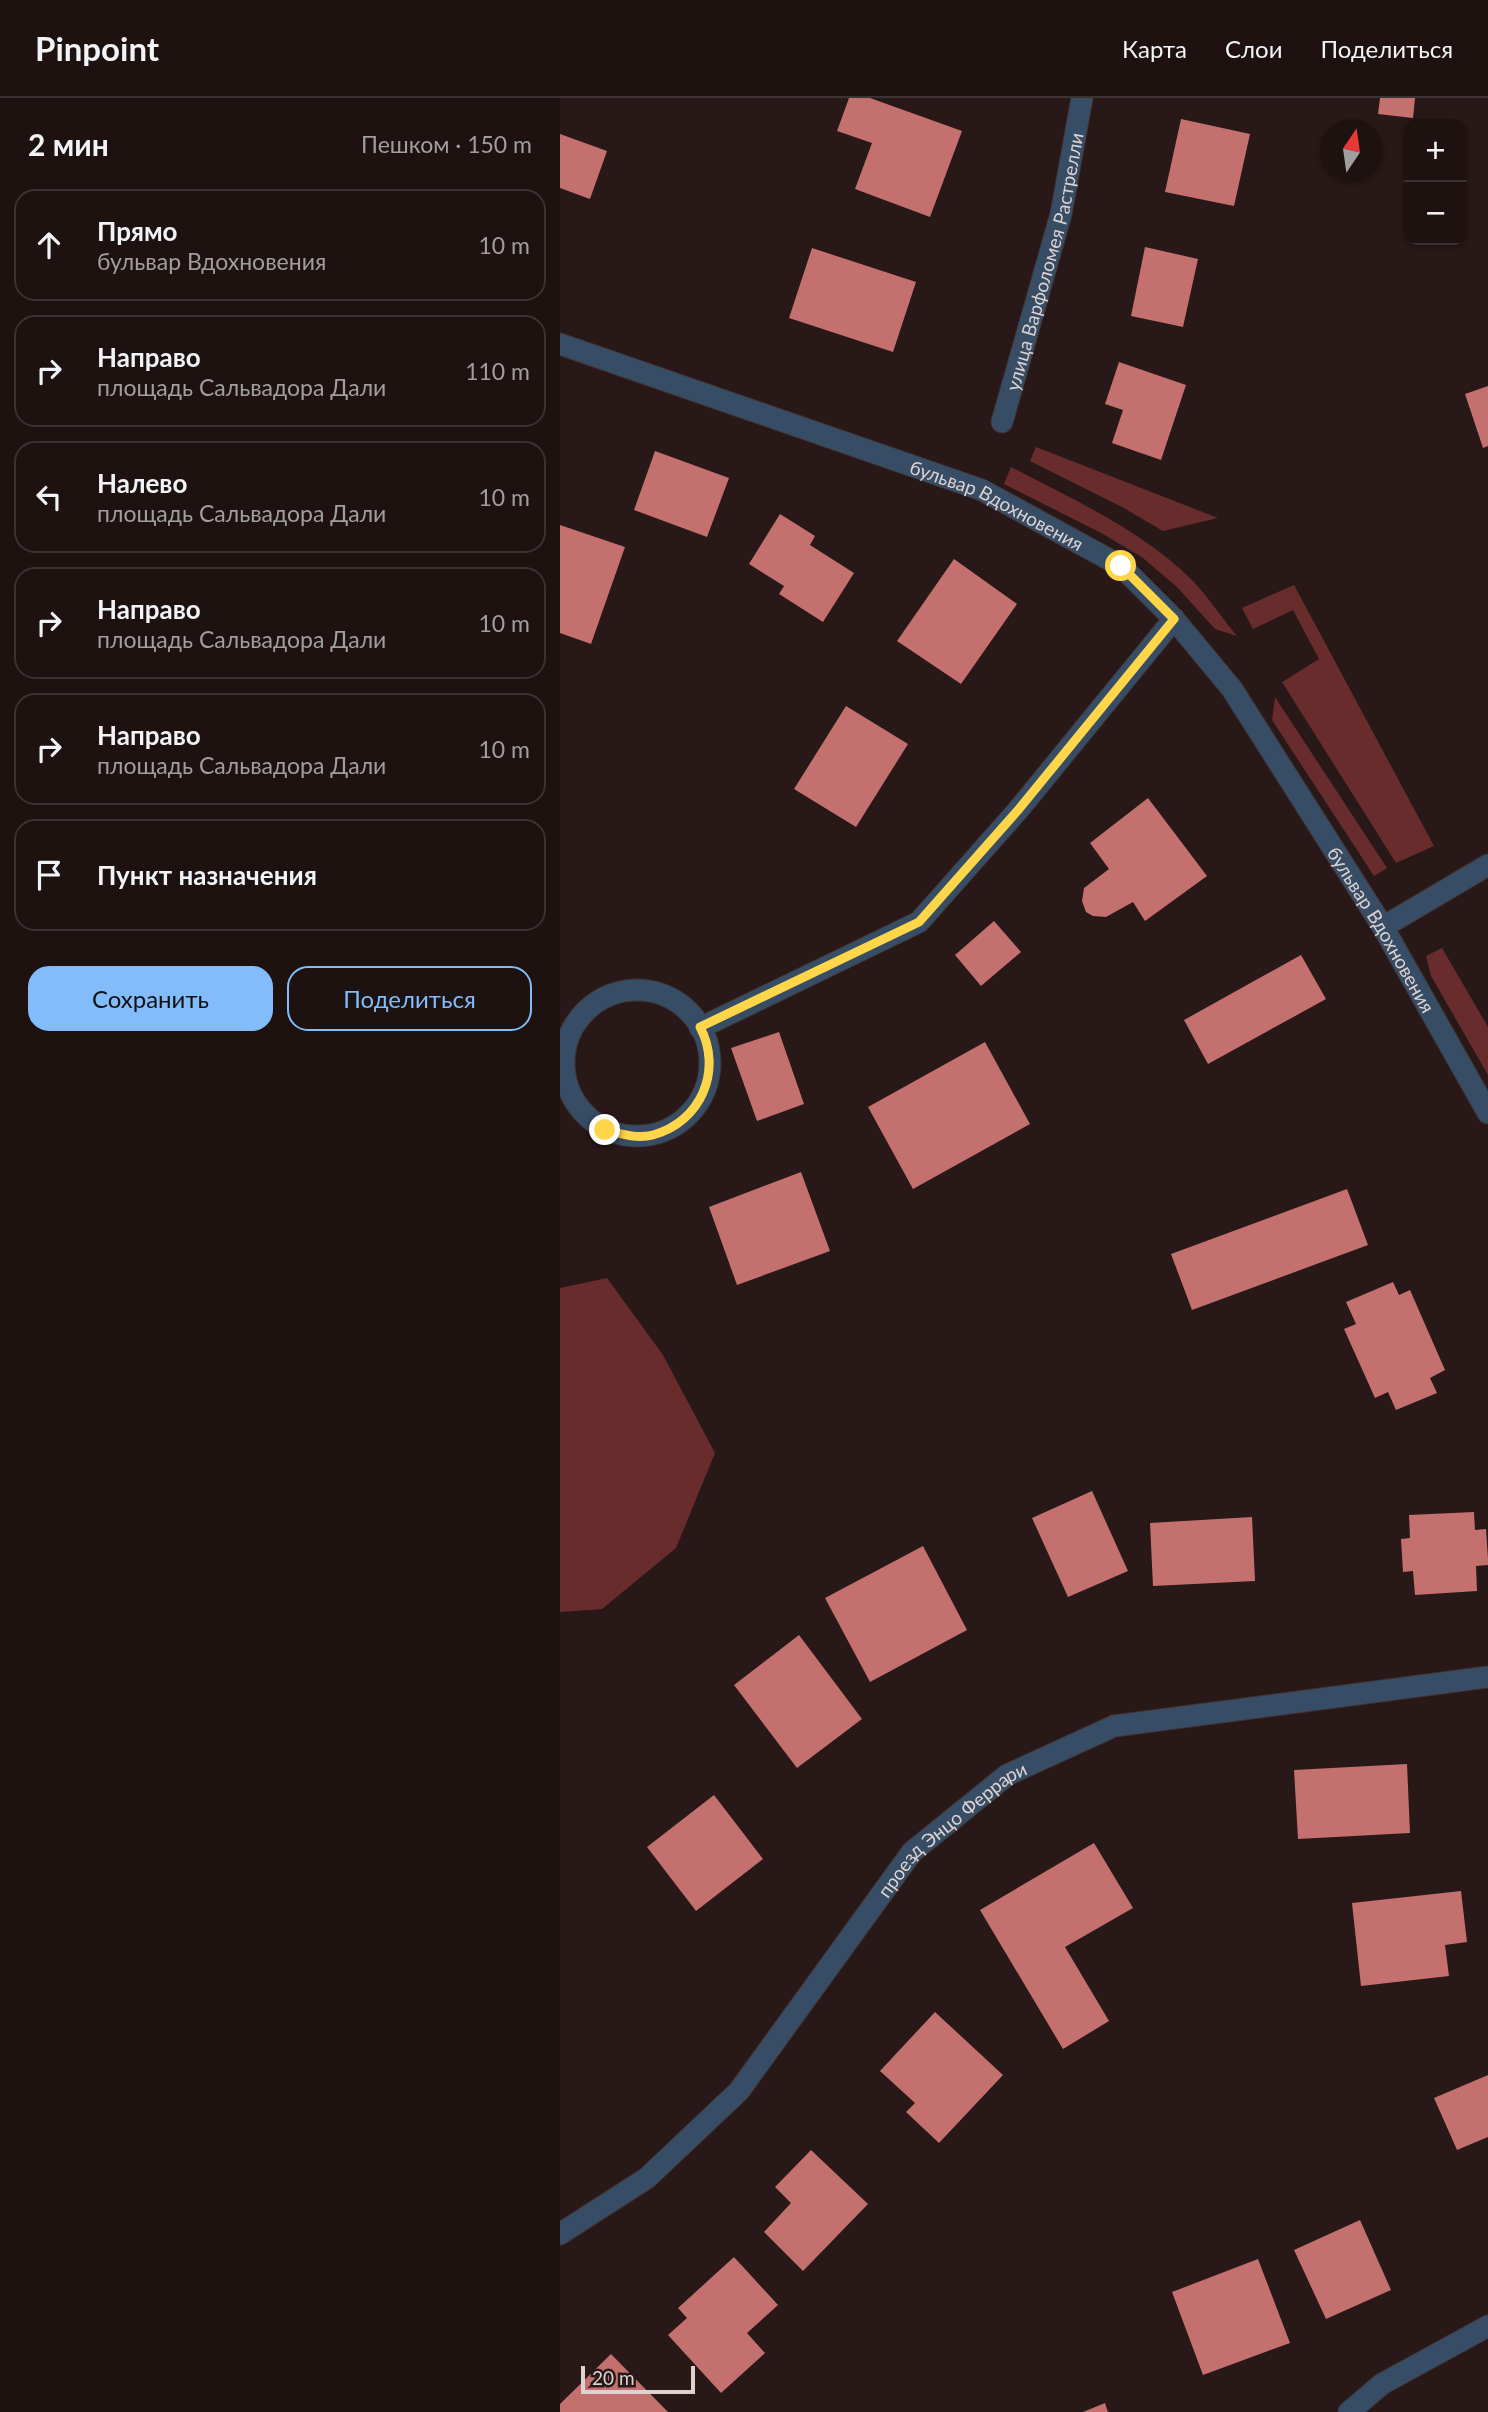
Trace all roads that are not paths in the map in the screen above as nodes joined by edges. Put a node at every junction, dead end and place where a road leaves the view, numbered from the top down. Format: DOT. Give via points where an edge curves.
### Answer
graph roads {
  1 [pos="1082,98"];
  2 [pos="560,344"];
  3 [pos="1002,422"];
  4 [pos="1174,619"];
  5 [pos="1488,865"];
  6 [pos="1383,927"];
  7 [pos="700,1027"];
  8 [pos="1488,1113"];
  9 [pos="1488,1677"];
  10 [pos="560,2234"];
  11 [pos="1488,2326"];
  12 [pos="1349,2412"];
  1 -- 3 [label="street, улица Варфоломея Растрелли" via="1061,214"];
  2 -- 4 [label="street, бульвар Вдохновения" via="982,490 1121,566"];
  4 -- 6 [label="street, бульвар Вдохновения" via="1231,689"];
  4 -- 7 [label="street" via="1019,809 919,922"];
  5 -- 6 [label="street"];
  6 -- 8 [label="street, бульвар Вдохновения"];
  7 -- 7 [label="street" via="710,1063 706,1088 694,1110 674,1126 652,1135 628,1136 605,1130 586,1117 572,1098 564,1076 564,1052 571,1030 585,1011 605,997 652,991 675,1001"];
  9 -- 10 [label="street, проезд Энцо Феррари" via="1114,1726 1007,1775 912,1852 739,2091 647,2178"];
  11 -- 12 [label="street" via="1382,2384"];
}
